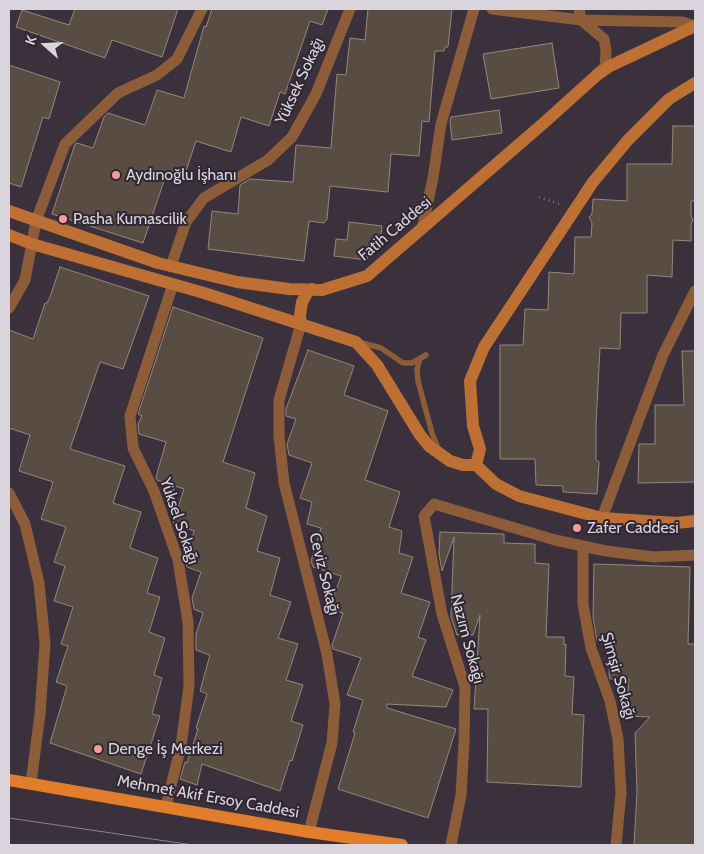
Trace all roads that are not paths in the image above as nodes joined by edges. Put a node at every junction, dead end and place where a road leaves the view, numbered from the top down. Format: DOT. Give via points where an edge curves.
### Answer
graph roads {
  1 [pos="202,9"];
  2 [pos="350,9"];
  3 [pos="474,9"];
  4 [pos="492,9"];
  5 [pos="580,14"];
  6 [pos="695,26"];
  7 [pos="597,75"];
  8 [pos="695,83"];
  9 [pos="9,211"];
  10 [pos="36,221"];
  11 [pos="422,228"];
  12 [pos="9,235"];
  13 [pos="32,244"];
  14 [pos="171,266"];
  15 [pos="173,284"];
  16 [pos="312,290"];
  17 [pos="695,290"];
  18 [pos="9,308"];
  19 [pos="301,324"];
  20 [pos="356,342"];
  21 [pos="441,454"];
  22 [pos="476,465"];
  23 [pos="9,493"];
  24 [pos="602,518"];
  25 [pos="695,521"];
  26 [pos="583,546"];
  27 [pos="695,555"];
  28 [pos="9,780"];
  29 [pos="31,783"];
  30 [pos="166,806"];
  31 [pos="310,832"];
  32 [pos="402,845"];
  33 [pos="451,845"];
  34 [pos="616,845"];
  1 -- 10 [label="street" via="177,59 157,75 118,93 65,144"];
  2 -- 14 [label="street, Yüksek Sokağı" via="316,94 292,137 268,160 204,198 186,222"];
  3 -- 11 [label="street" via="441,124"];
  4 -- 5 [label="street"];
  5 -- 6 [label="street" via="682,22"];
  5 -- 7 [label="street" via="604,39 604,66"];
  6 -- 7 [label="main road, Fatih Caddesi"];
  7 -- 11 [label="main road, Fatih Caddesi"];
  8 -- 22 [label="main road" via="669,99 628,140 593,182 484,347 470,381 473,426 480,449"];
  9 -- 10 [label="main road, Fatih Caddesi"];
  10 -- 13 [label="street"];
  10 -- 14 [label="main road, Fatih Caddesi"];
  11 -- 16 [label="main road, Fatih Caddesi" via="366,276 322,290"];
  12 -- 13 [label="main road"];
  13 -- 15 [label="main road"];
  13 -- 18 [label="street" via="25,280"];
  14 -- 16 [label="main road, Fatih Caddesi" via="237,282"];
  15 -- 19 [label="main road"];
  15 -- 30 [label="street, Yüksel Sokağı" via="130,416 133,448 154,491 178,560 188,622 189,686 181,746"];
  16 -- 19 [label="main road" via="302,302"];
  17 -- 24 [label="street" via="663,355"];
  19 -- 20 [label="main road"];
  19 -- 31 [label="street, Ceviz Sokağı" via="279,400 279,436 284,484 327,654 335,704 332,743"];
  20 -- 21 [label="main road" via="377,365 420,435"];
  20 -- 21 [label="lane" via="381,348 402,364 423,357 417,369 418,381"];
  21 -- 22 [label="main road" via="450,461"];
  22 -- 24 [label="main road" via="496,484 519,496"];
  23 -- 29 [label="street" via="25,524 39,583 45,644"];
  24 -- 25 [label="main road" via="676,523"];
  26 -- 27 [label="street" via="654,557"];
  26 -- 33 [label="street, Nazım Sokağı" via="434,504 424,516 442,614 465,687 461,795"];
  26 -- 34 [label="street, Şimşir Sokağı" via="583,604 591,648 610,701 618,739 620,793"];
  28 -- 29 [label="main road, Mehmet Akif Ersoy Caddesi"];
  29 -- 30 [label="main road, Mehmet Akif Ersoy Caddesi"];
  30 -- 31 [label="main road, Mehmet Akif Ersoy Caddesi"];
  31 -- 32 [label="main road, Mehmet Akif Ersoy Caddesi"];
}
